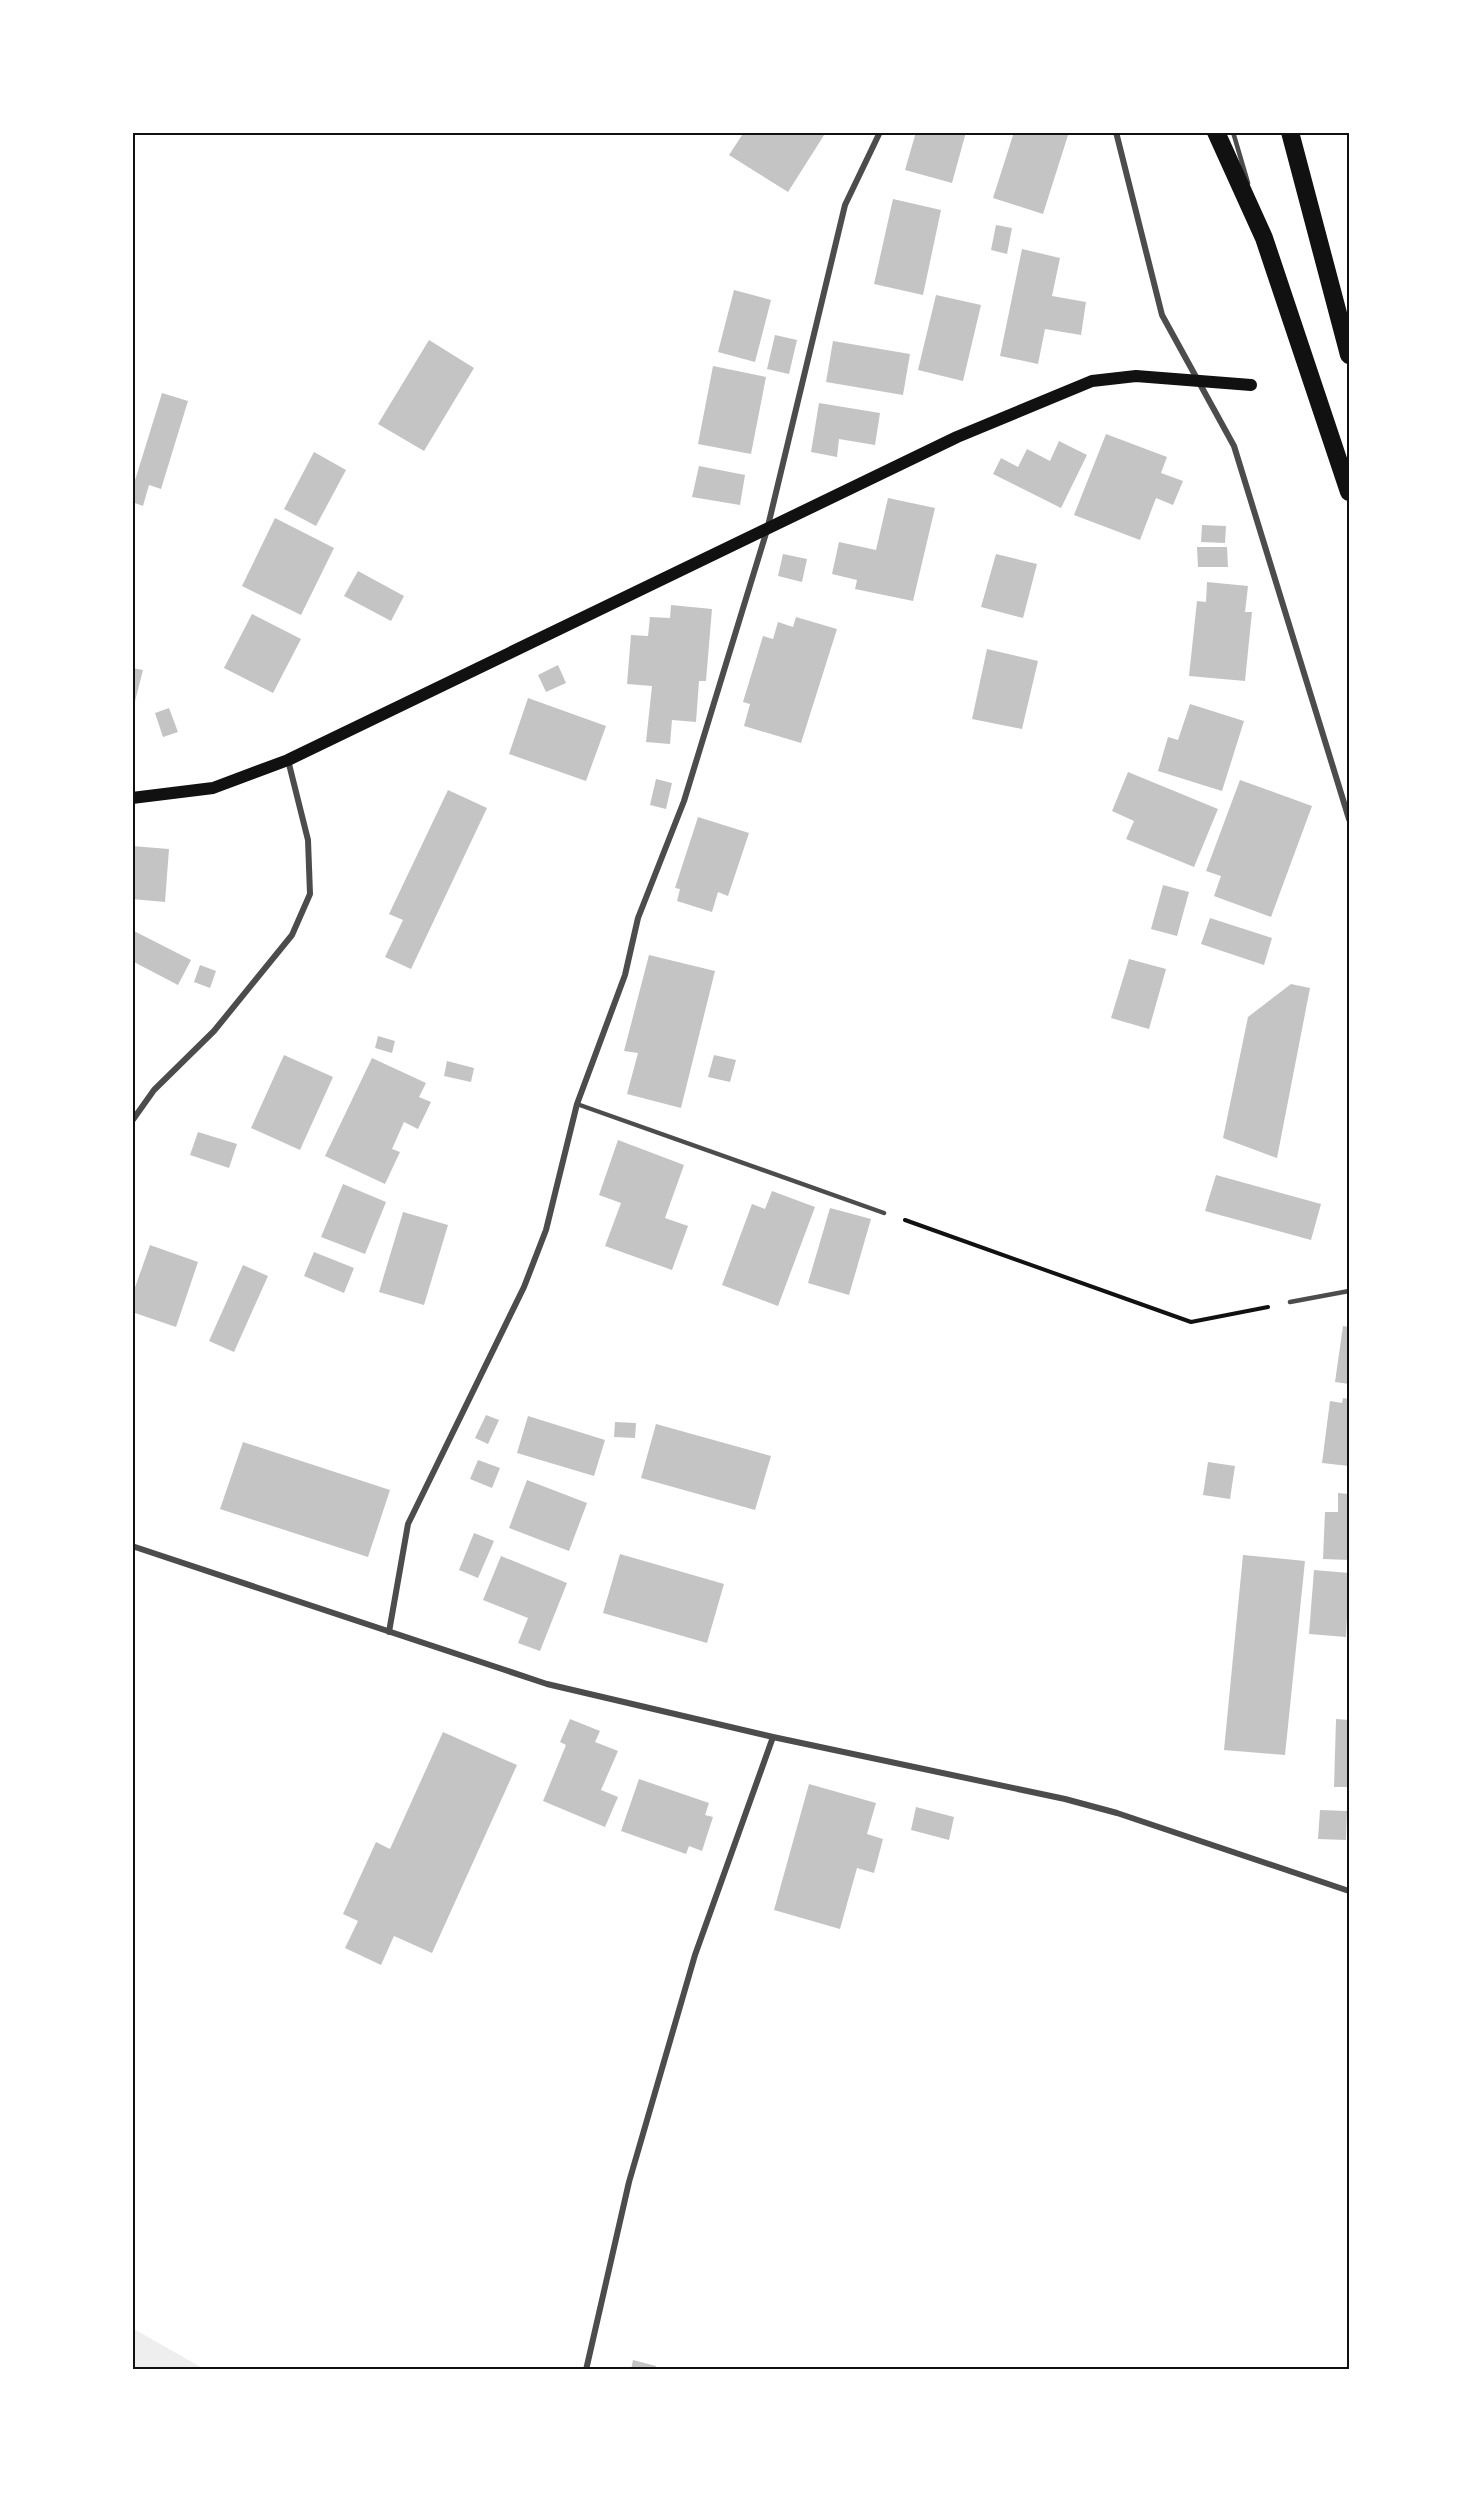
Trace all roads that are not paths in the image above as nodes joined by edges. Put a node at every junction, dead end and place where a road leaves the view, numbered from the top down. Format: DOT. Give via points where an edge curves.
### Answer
graph roads {
  1 [pos="880,132"];
  2 [pos="1116,132"];
  3 [pos="1216,132"];
  4 [pos="1233,132"];
  5 [pos="1290,132"];
  6 [pos="1249,185"];
  7 [pos="1252,195"];
  8 [pos="1264,238"];
  9 [pos="1349,355"];
  10 [pos="1195,379"];
  11 [pos="1251,385"];
  12 [pos="1349,492"];
  13 [pos="767,530"];
  14 [pos="288,760"];
  15 [pos="132,798"];
  16 [pos="1349,819"];
  17 [pos="577,1104"];
  18 [pos="132,1121"];
  19 [pos="884,1213"];
  20 [pos="1349,1291"];
  21 [pos="1290,1302"];
  22 [pos="132,1546"];
  23 [pos="389,1632"];
  24 [pos="774,1737"];
  25 [pos="1349,1891"];
  26 [pos="586,2370"];
  1 -- 13 [label="street" via="845,205"];
  2 -- 10 [label="street" via="1162,315"];
  3 -- 8 [label="highway"];
  4 -- 6 [label="lane"];
  5 -- 9 [label="highway"];
  7 -- 8 [label="lane"];
  8 -- 12 [label="highway"];
  10 -- 11 [label="main road"];
  10 -- 13 [label="main road" via="1136,376 1092,381 957,437"];
  10 -- 16 [label="street" via="1234,446"];
  13 -- 14 [label="main road"];
  13 -- 17 [label="street" via="684,801 638,918 625,975"];
  14 -- 15 [label="main road" via="213,788"];
  14 -- 18 [label="street" via="308,840 310,894 292,935 214,1031 154,1090"];
  17 -- 19 [label="lane"];
  17 -- 23 [label="street" via="546,1230 524,1287 408,1524"];
  20 -- 21 [label="lane"];
  22 -- 23 [label="street"];
  23 -- 24 [label="street" via="547,1684"];
  24 -- 25 [label="street" via="1086,1805"];
  24 -- 26 [label="street" via="695,1955 629,2182"];
}
